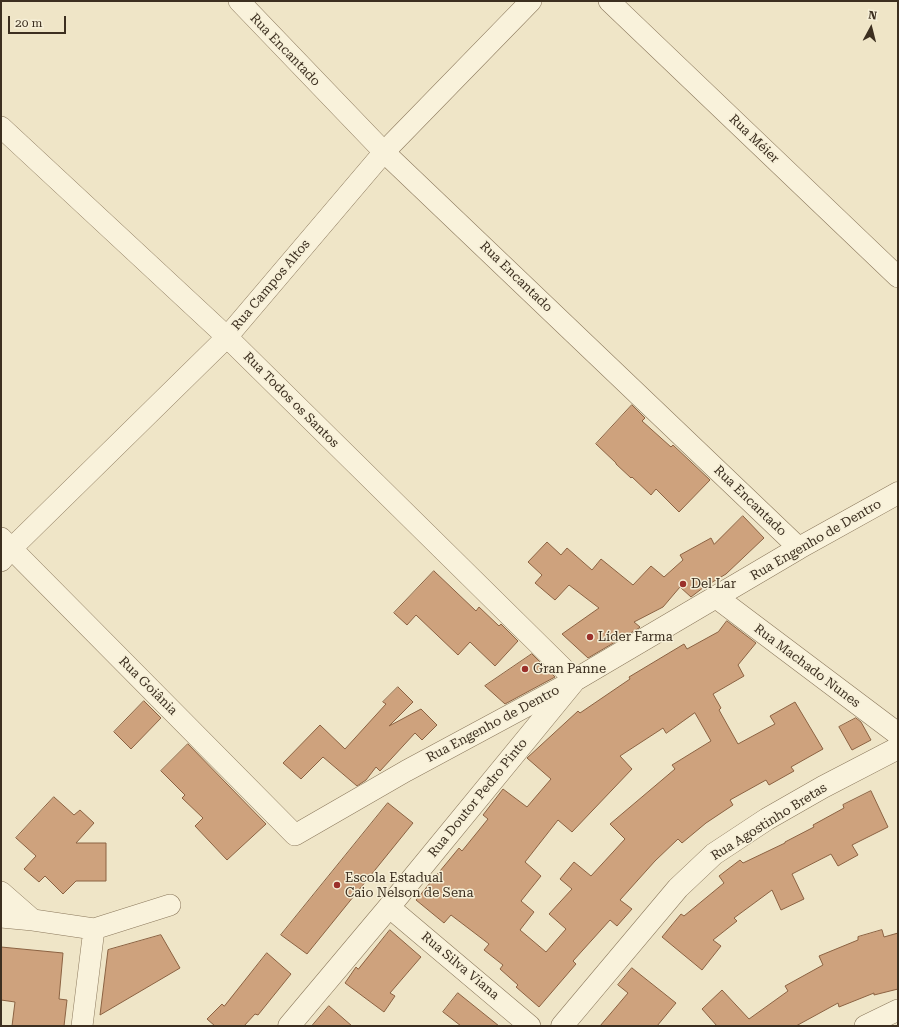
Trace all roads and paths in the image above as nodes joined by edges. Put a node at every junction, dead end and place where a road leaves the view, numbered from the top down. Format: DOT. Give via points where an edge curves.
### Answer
graph roads {
  1 [pos="239,1"];
  2 [pos="531,1"];
  3 [pos="609,1"];
  4 [pos="1,127"];
  5 [pos="384,152"];
  6 [pos="898,278"];
  7 [pos="227,337"];
  8 [pos="898,493"];
  9 [pos="799,548"];
  10 [pos="5,549"];
  11 [pos="716,597"];
  12 [pos="575,680"];
  13 [pos="898,734"];
  14 [pos="898,748"];
  15 [pos="294,834"];
  16 [pos="1,892"];
  17 [pos="170,905"];
  18 [pos="389,906"];
  19 [pos="1,918"];
  20 [pos="33,920"];
  21 [pos="94,929"];
  22 [pos="898,1010"];
  23 [pos="82,1026"];
  24 [pos="289,1026"];
  25 [pos="530,1026"];
  26 [pos="562,1026"];
  27 [pos="865,1026"];
  1 -- 5 [label="street, Rua Encantado"];
  2 -- 5 [label="street, Rua Campos Altos"];
  3 -- 6 [label="street, Rua Méier"];
  4 -- 7 [label="street, Rua Todos os Santos"];
  5 -- 7 [label="street, Rua Campos Altos"];
  5 -- 9 [label="street, Rua Encantado"];
  7 -- 10 [label="street, Rua Campos Altos"];
  7 -- 12 [label="street, Rua Todos os Santos"];
  8 -- 9 [label="street, Rua Engenho de Dentro"];
  9 -- 11 [label="street, Rua Engenho de Dentro"];
  10 -- 15 [label="street, Rua Goiânia"];
  11 -- 12 [label="street, Rua Engenho de Dentro"];
  11 -- 13 [label="street, Rua Machado Nunes"];
  12 -- 15 [label="street, Rua Engenho de Dentro"];
  12 -- 18 [label="street, Rua Doutor Pedro Pinto"];
  14 -- 26 [label="street, Rua Agostinho Bretas" via="823,787 714,854 678,888"];
  16 -- 20 [label="street"];
  17 -- 21 [label="street"];
  18 -- 24 [label="street, Rua Doutor Pedro Pinto"];
  18 -- 25 [label="street, Rua Silva Viana"];
  19 -- 20 [label="street"];
  20 -- 21 [label="street"];
  21 -- 23 [label="street"];
  22 -- 27 [label="street"];
}
